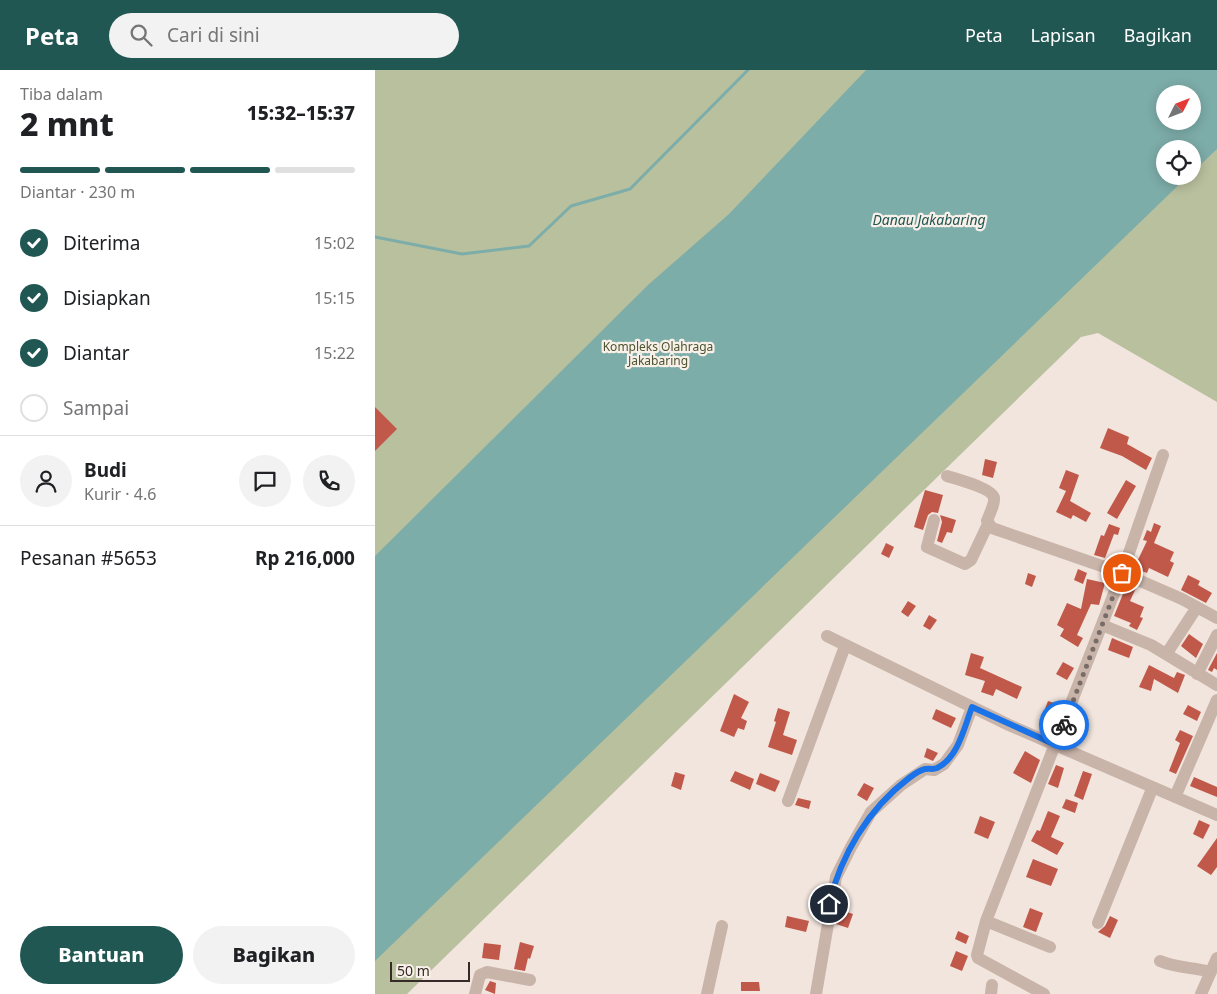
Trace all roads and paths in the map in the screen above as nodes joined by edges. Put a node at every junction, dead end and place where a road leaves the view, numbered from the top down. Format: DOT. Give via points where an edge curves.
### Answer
graph roads {
  1 [pos="1163,455"];
  2 [pos="947,476"];
  3 [pos="934,520"];
  4 [pos="988,524"];
  5 [pos="1122,573"];
  6 [pos="1197,607"];
  7 [pos="1217,618"];
  8 [pos="1102,625"];
  9 [pos="1217,634"];
  10 [pos="827,636"];
  11 [pos="845,646"];
  12 [pos="1167,653"];
  13 [pos="1197,674"];
  14 [pos="1217,685"];
  15 [pos="1217,700"];
  16 [pos="972,707"];
  17 [pos="1056,745"];
  18 [pos="1152,789"];
  19 [pos="1175,797"];
  20 [pos="788,801"];
  21 [pos="1217,815"];
  22 [pos="987,921"];
  23 [pos="1098,923"];
  24 [pos="722,926"];
  25 [pos="1050,947"];
  26 [pos="1217,958"];
  27 [pos="1160,961"];
  28 [pos="1211,972"];
  29 [pos="530,980"];
  30 [pos="475,994"];
  31 [pos="707,994"];
  32 [pos="816,994"];
  33 [pos="1044,994"];
  34 [pos="1201,994"];
  1 -- 5 [label="street"];
  2 -- 4 [label="street" via="985,489 992,495 994,500"];
  3 -- 4 [label="street" via="927,548 965,564 971,560"];
  4 -- 5 [label="street" via="996,530"];
  5 -- 6 [label="street"];
  5 -- 8 [label="street"];
  6 -- 7 [label="street"];
  6 -- 12 [label="street"];
  8 -- 12 [label="street"];
  8 -- 17 [label="street"];
  9 -- 13 [label="street"];
  10 -- 11 [label="street"];
  11 -- 16 [label="street"];
  11 -- 20 [label="street"];
  12 -- 13 [label="street"];
  13 -- 14 [label="street"];
  15 -- 19 [label="street"];
  16 -- 17 [label="street"];
  16 -- 32 [label="street" via="958,745 944,764 934,770 925,769 901,785 871,812 851,847 836,877"];
  17 -- 18 [label="street"];
  17 -- 22 [label="street"];
  18 -- 19 [label="street"];
  18 -- 23 [label="street"];
  19 -- 21 [label="street"];
  22 -- 25 [label="street"];
  22 -- 33 [label="street" via="978,958"];
  24 -- 31 [label="street"];
  26 -- 28 [label="street"];
  27 -- 28 [label="street" via="1175,967 1188,966"];
  28 -- 34 [label="street"];
  29 -- 30 [label="street" via="487,972 480,976"];
}
